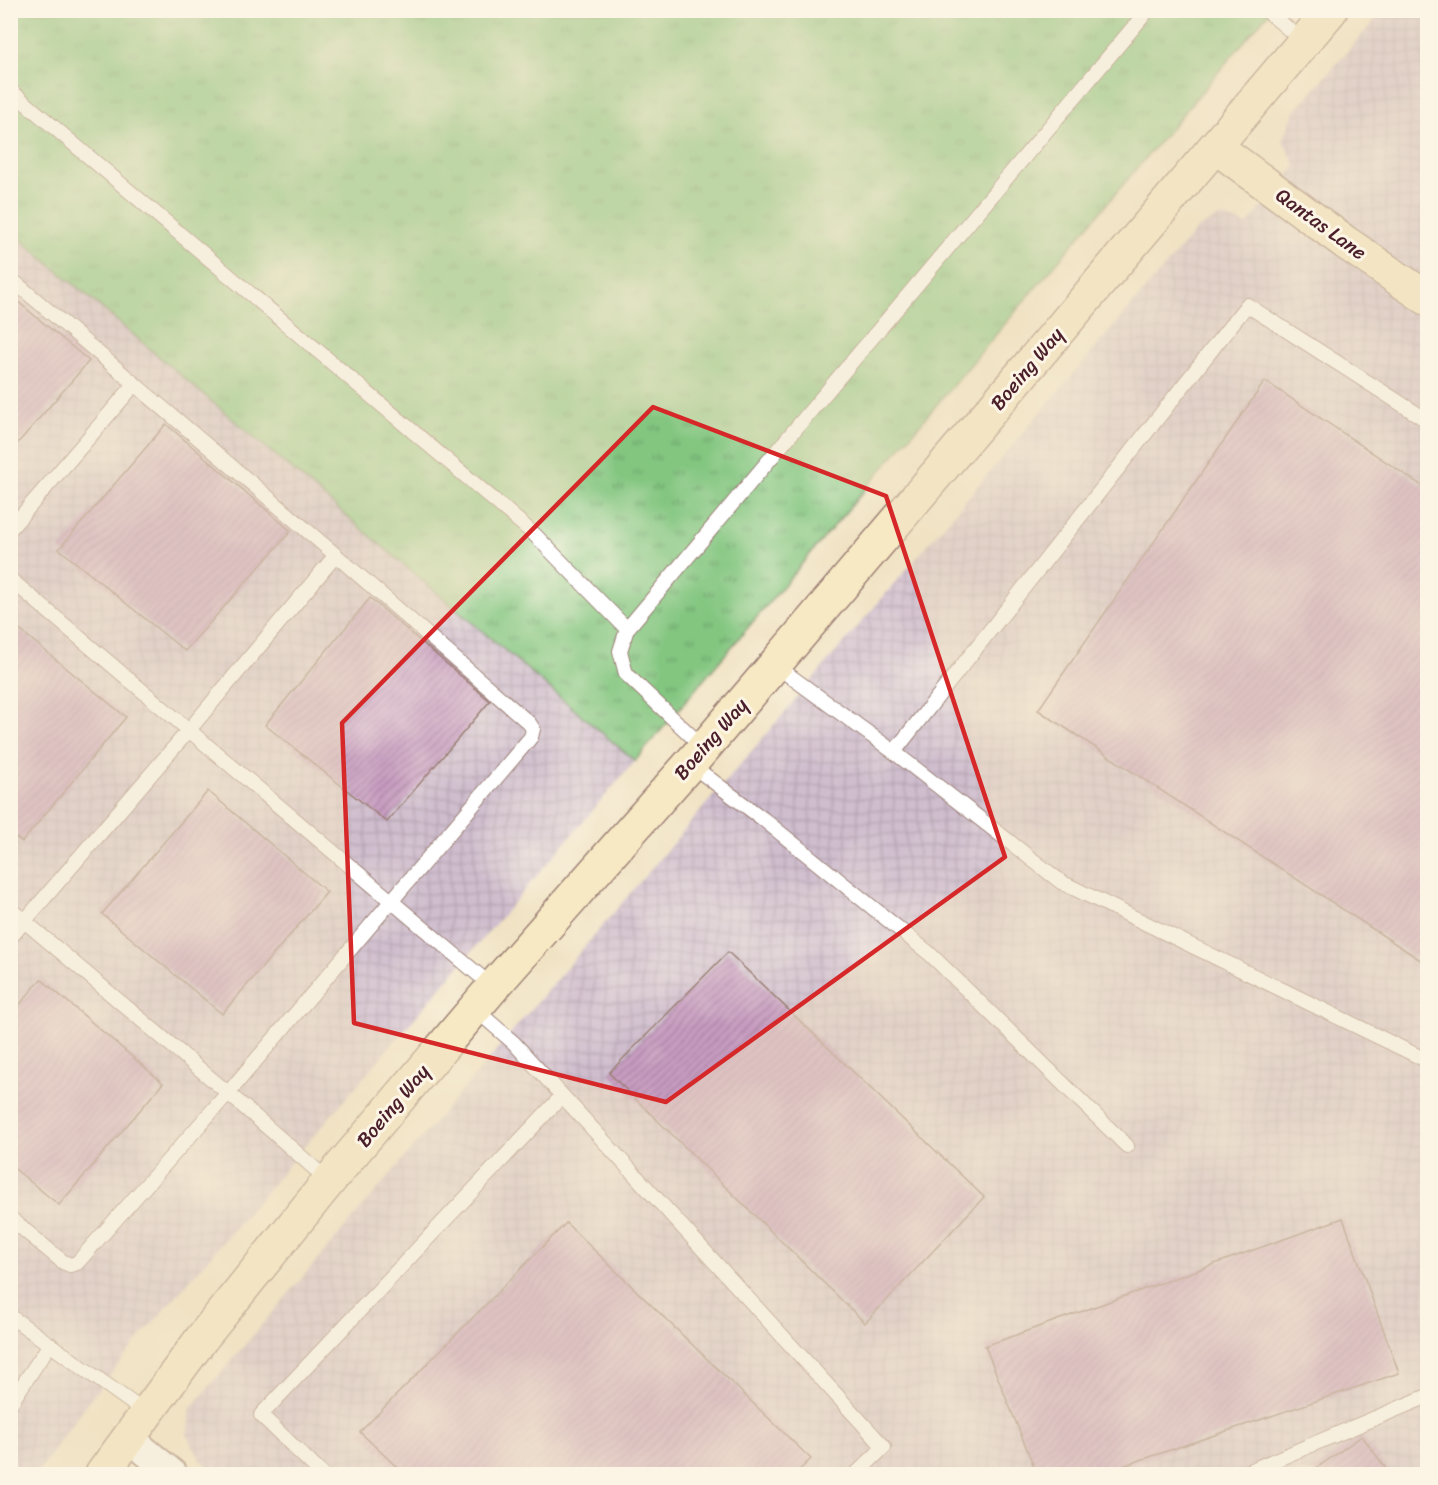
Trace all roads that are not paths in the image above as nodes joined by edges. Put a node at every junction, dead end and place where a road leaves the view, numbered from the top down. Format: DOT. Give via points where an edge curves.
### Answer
graph roads {
  1 [pos="1148,10"];
  2 [pos="1266,10"];
  3 [pos="1331,10"];
  4 [pos="1304,42"];
  5 [pos="10,90"];
  6 [pos="1216,147"];
  7 [pos="10,278"];
  8 [pos="1428,299"];
  9 [pos="135,384"];
  10 [pos="1428,421"];
  11 [pos="10,529"];
  12 [pos="336,555"];
  13 [pos="10,579"];
  14 [pos="627,629"];
  15 [pos="775,665"];
  16 [pos="189,730"];
  17 [pos="894,752"];
  18 [pos="697,756"];
  19 [pos="391,900"];
  20 [pos="10,909"];
  21 [pos="25,921"];
  22 [pos="10,938"];
  23 [pos="484,998"];
  24 [pos="1428,1061"];
  25 [pos="228,1093"];
  26 [pos="562,1096"];
  27 [pos="1127,1146"];
  28 [pos="329,1181"];
  29 [pos="10,1218"];
  30 [pos="10,1316"];
  31 [pos="50,1344"];
  32 [pos="1428,1396"];
  33 [pos="10,1404"];
  34 [pos="137,1425"];
  35 [pos="102,1474"];
  36 [pos="173,1474"];
  37 [pos="322,1474"];
  38 [pos="856,1474"];
  39 [pos="1242,1474"];
  1 -- 14 [label="lane"];
  2 -- 4 [label="lane"];
  3 -- 4 [label="street, Boeing Way"];
  4 -- 6 [label="street, Boeing Way"];
  5 -- 14 [label="lane" via="534,534"];
  6 -- 8 [label="street, Qantas Lane"];
  6 -- 15 [label="street, Boeing Way"];
  7 -- 9 [label="lane"];
  9 -- 11 [label="lane"];
  9 -- 12 [label="lane"];
  10 -- 17 [label="lane" via="1247,305"];
  12 -- 16 [label="lane"];
  12 -- 19 [label="lane" via="533,729 531,737"];
  13 -- 16 [label="lane"];
  14 -- 18 [label="lane" via="620,651 626,674"];
  15 -- 17 [label="lane"];
  15 -- 18 [label="street, Boeing Way"];
  16 -- 19 [label="lane"];
  16 -- 21 [label="lane"];
  17 -- 24 [label="lane" via="1061,882"];
  18 -- 23 [label="street, Boeing Way"];
  18 -- 27 [label="lane" via="763,819 930,954"];
  19 -- 23 [label="lane"];
  19 -- 25 [label="lane"];
  20 -- 21 [label="lane"];
  21 -- 22 [label="lane"];
  21 -- 25 [label="lane"];
  23 -- 26 [label="lane" via="514,1043"];
  23 -- 28 [label="street, Boeing Way"];
  25 -- 28 [label="lane"];
  25 -- 29 [label="lane" via="77,1263 63,1262"];
  26 -- 37 [label="lane" via="261,1415"];
  26 -- 38 [label="lane" via="884,1448"];
  28 -- 34 [label="street, Boeing Way"];
  30 -- 31 [label="lane"];
  31 -- 33 [label="lane"];
  31 -- 34 [label="lane"];
  32 -- 39 [label="lane"];
  34 -- 35 [label="street, Boeing Way"];
  34 -- 36 [label="street"];
}
